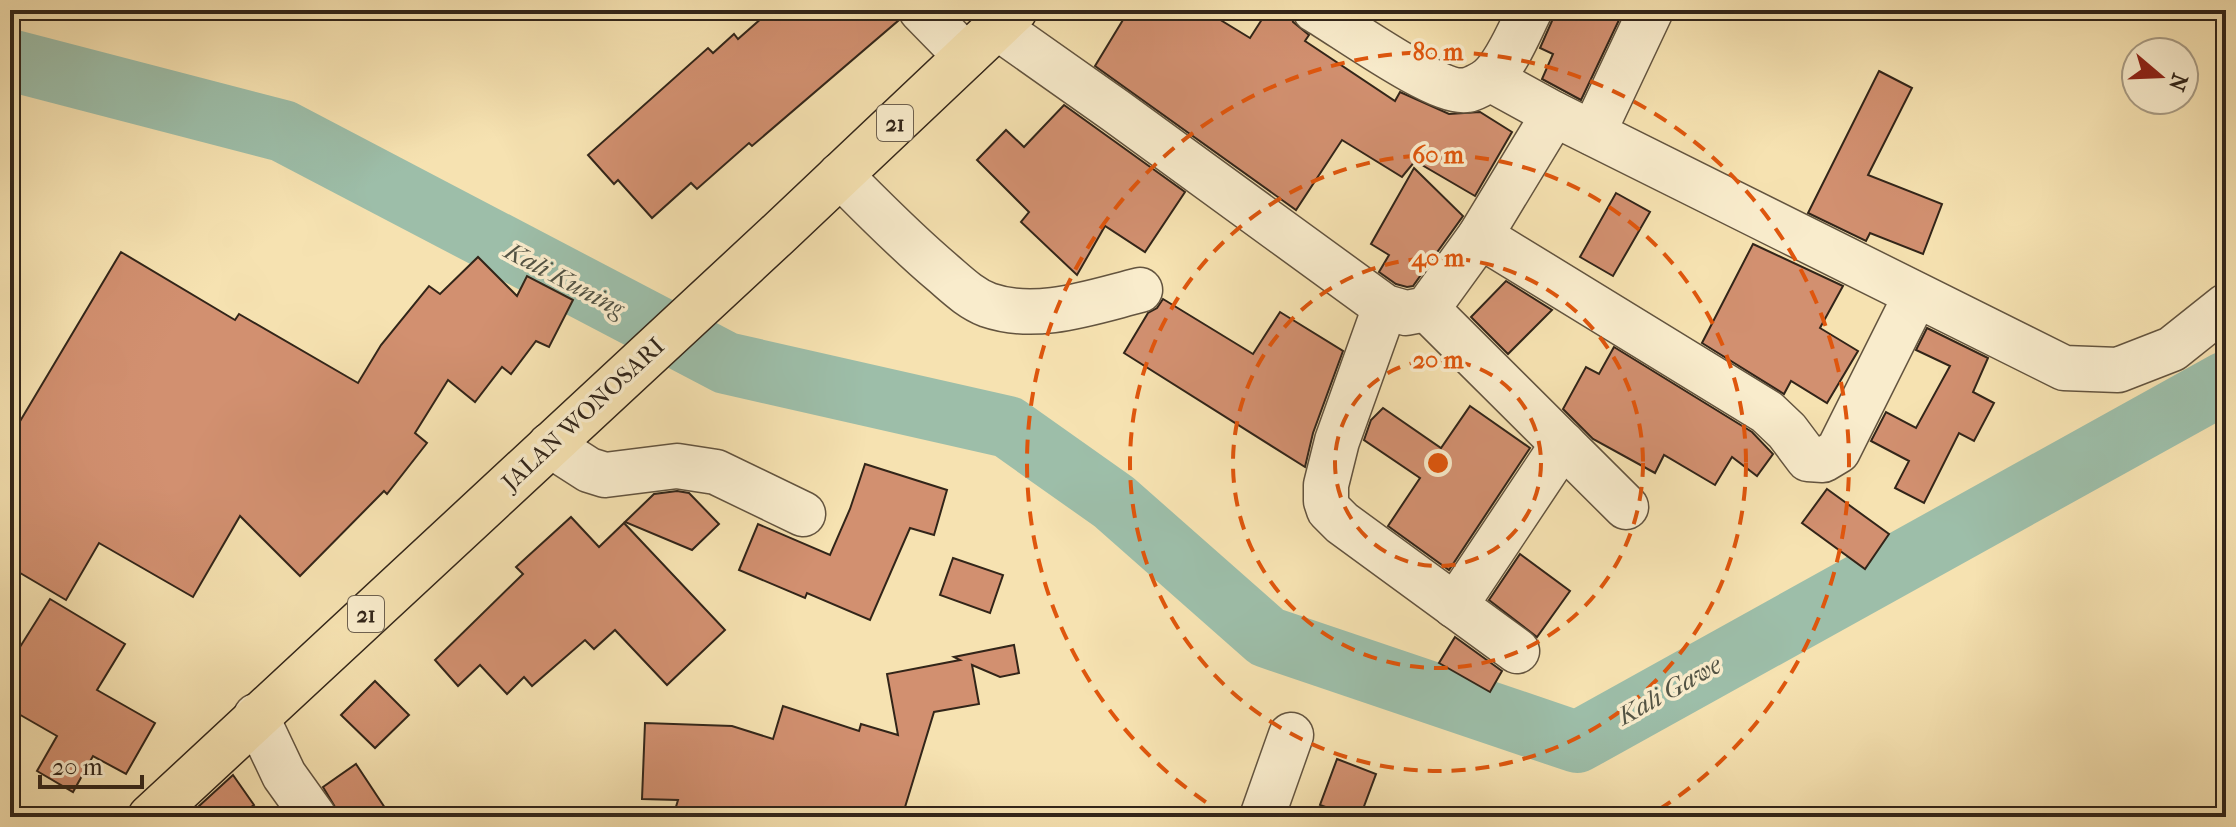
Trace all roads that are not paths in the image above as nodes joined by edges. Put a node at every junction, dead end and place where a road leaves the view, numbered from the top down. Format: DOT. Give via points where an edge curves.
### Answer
graph roads {
  1 [pos="921,10"];
  2 [pos="1315,10"];
  3 [pos="1530,10"];
  4 [pos="1651,10"];
  5 [pos="992,31"];
  6 [pos="1490,79"];
  7 [pos="1554,114"];
  8 [pos="1593,133"];
  9 [pos="840,175"];
  10 [pos="1480,236"];
  11 [pos="1140,290"];
  12 [pos="1916,295"];
  13 [pos="2226,306"];
  14 [pos="1406,308"];
  15 [pos="1563,444"];
  16 [pos="550,445"];
  17 [pos="1626,507"];
  18 [pos="803,514"];
  19 [pos="1455,606"];
  20 [pos="1517,651"];
  21 [pos="256,716"];
  22 [pos="1291,735"];
  23 [pos="150,817"];
  24 [pos="314,817"];
  25 [pos="1262,817"];
  1 -- 5 [label="street"];
  2 -- 6 [label="street" via="1444,86 1466,91"];
  3 -- 6 [label="street"];
  4 -- 8 [label="street"];
  5 -- 9 [label="highway, JALAN WONOSARI / 21"];
  5 -- 14 [label="street"];
  6 -- 7 [label="street"];
  7 -- 8 [label="street"];
  7 -- 10 [label="street"];
  8 -- 12 [label="street"];
  9 -- 11 [label="street" via="921,255 967,294 989,305 1064,309"];
  9 -- 16 [label="highway, JALAN WONOSARI / 21"];
  10 -- 12 [label="street" via="1767,412 1808,459 1823,460 1838,451"];
  10 -- 14 [label="street"];
  12 -- 13 [label="street" via="2064,368 2104,370 2118,370 2172,349"];
  14 -- 15 [label="street"];
  14 -- 19 [label="street" via="1337,441 1326,501 1342,523"];
  15 -- 17 [label="street"];
  15 -- 19 [label="street"];
  16 -- 18 [label="street" via="605,475 677,466 716,472"];
  16 -- 21 [label="highway, JALAN WONOSARI / 21"];
  19 -- 20 [label="street"];
  21 -- 23 [label="highway, JALAN WONOSARI / 21"];
  21 -- 24 [label="street" via="284,775"];
  22 -- 25 [label="street"];
}
